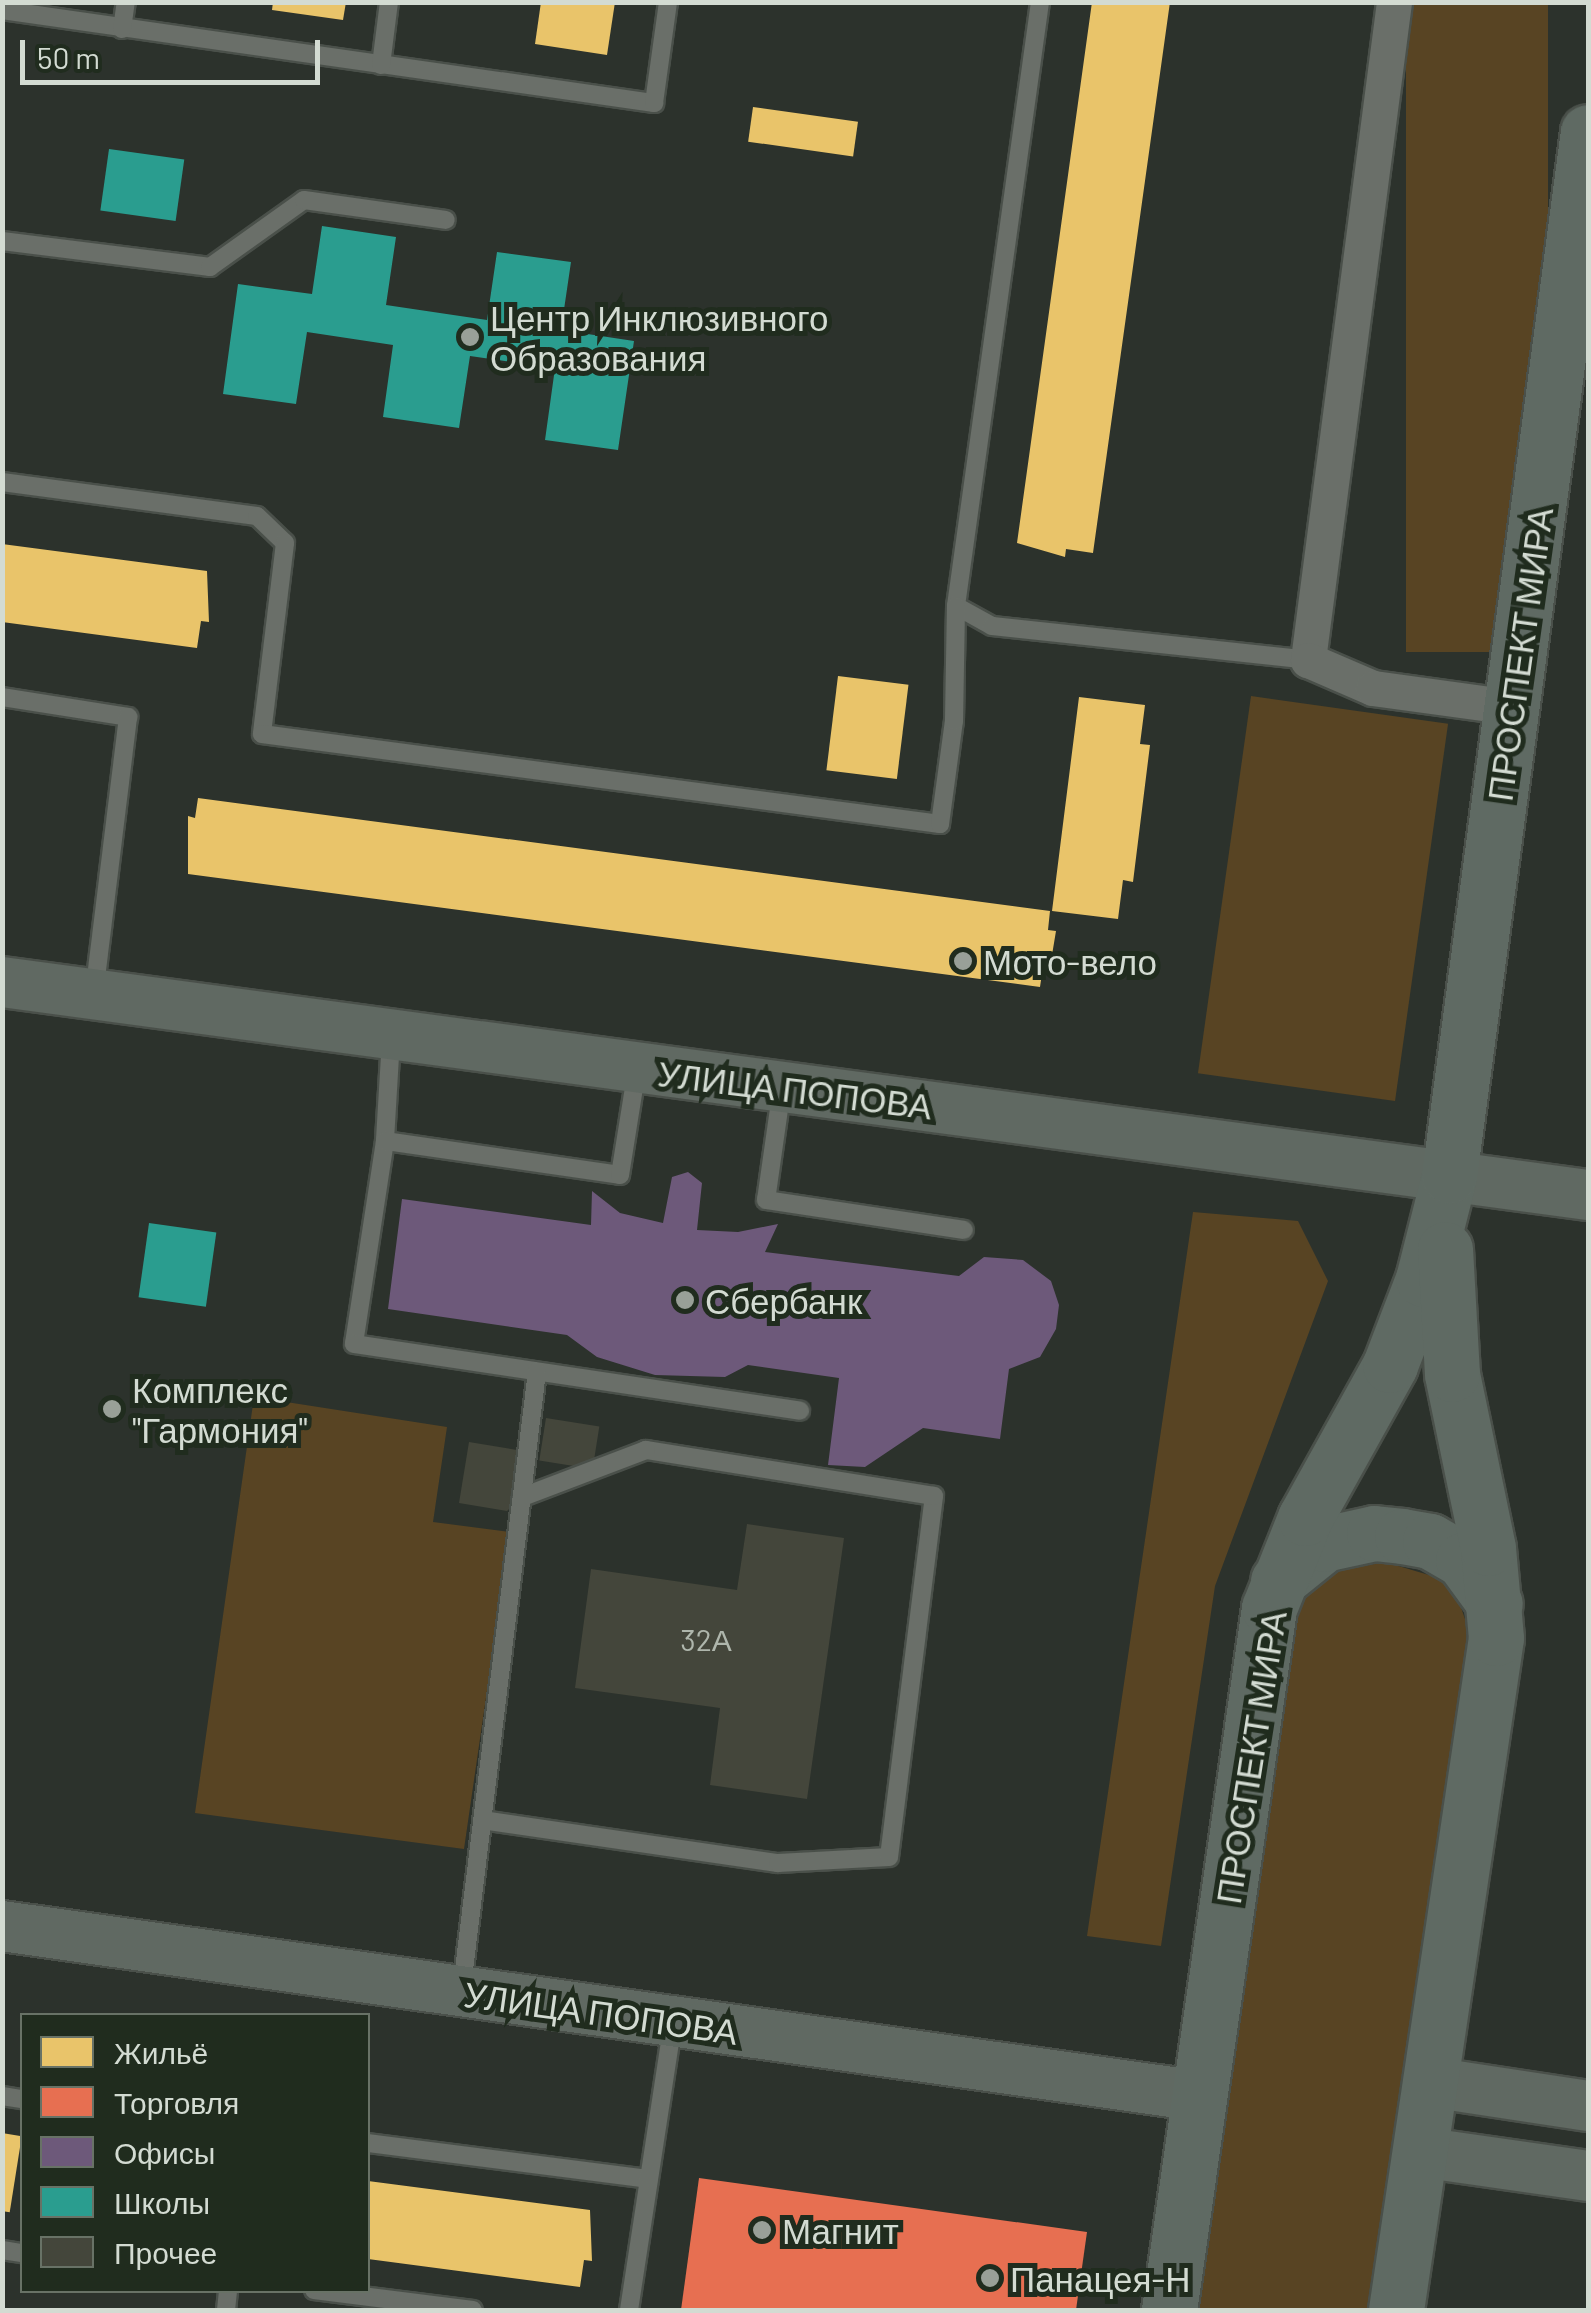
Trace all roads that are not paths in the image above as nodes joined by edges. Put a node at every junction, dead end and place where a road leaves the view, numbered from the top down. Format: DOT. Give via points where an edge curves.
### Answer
graph roads {
  1 [pos="126,2"];
  2 [pos="389,2"];
  3 [pos="668,2"];
  4 [pos="1040,2"];
  5 [pos="1394,2"];
  6 [pos="2,10"];
  7 [pos="122,29"];
  8 [pos="381,65"];
  9 [pos="1588,132"];
  10 [pos="446,220"];
  11 [pos="2,241"];
  12 [pos="2,482"];
  13 [pos="956,606"];
  14 [pos="1308,660"];
  15 [pos="2,697"];
  16 [pos="1511,708"];
  17 [pos="2,982"];
  18 [pos="94,993"];
  19 [pos="391,1033"];
  20 [pos="637,1068"];
  21 [pos="782,1086"];
  22 [pos="385,1140"];
  23 [pos="1448,1176"];
  24 [pos="1588,1194"];
  25 [pos="964,1230"];
  26 [pos="536,1372"];
  27 [pos="800,1411"];
  28 [pos="522,1497"];
  29 [pos="1278,1581"];
  30 [pos="1495,1604"];
  31 [pos="482,1820"];
  32 [pos="2,1926"];
  33 [pos="462,1992"];
  34 [pos="674,2022"];
  35 [pos="1430,2082"];
  36 [pos="1199,2096"];
  37 [pos="1588,2106"];
  38 [pos="370,2143"];
  39 [pos="1420,2152"];
  40 [pos="1588,2176"];
  41 [pos="649,2179"];
  42 [pos="338,2293"];
  43 [pos="473,2310"];
  44 [pos="629,2310"];
  45 [pos="1169,2310"];
  46 [pos="1396,2310"];
  1 -- 7 [label="lane"];
  2 -- 8 [label="lane"];
  3 -- 8 [label="lane" via="654,104"];
  4 -- 13 [label="lane"];
  5 -- 14 [label="street"];
  6 -- 7 [label="lane"];
  7 -- 8 [label="lane"];
  9 -- 16 [label="main road, ПРОСПЕКТ МИРА"];
  10 -- 11 [label="lane" via="304,200 210,267"];
  12 -- 13 [label="lane" via="257,516 285,542 262,734 940,824 954,721"];
  13 -- 14 [label="lane" via="992,626"];
  14 -- 16 [label="street" via="1373,688"];
  15 -- 18 [label="lane" via="128,717"];
  16 -- 23 [label="main road, ПРОСПЕКТ МИРА"];
  17 -- 18 [label="street, УЛИЦА ПОПОВА"];
  18 -- 19 [label="street, УЛИЦА ПОПОВА"];
  19 -- 20 [label="street, УЛИЦА ПОПОВА"];
  19 -- 22 [label="lane"];
  20 -- 21 [label="street, УЛИЦА ПОПОВА"];
  20 -- 22 [label="lane" via="620,1174"];
  21 -- 23 [label="street, УЛИЦА ПОПОВА"];
  21 -- 25 [label="lane" via="766,1200"];
  22 -- 26 [label="lane" via="354,1344"];
  23 -- 24 [label="street, УЛИЦА ПОПОВА"];
  23 -- 29 [label="main road, ПРОСПЕКТ МИРА" via="1423,1280 1390,1365 1305,1518"];
  23 -- 30 [label="main road, ПРОСПЕКТ МИРА" via="1443,1284 1452,1374"];
  26 -- 27 [label="lane"];
  26 -- 28 [label="lane"];
  28 -- 31 [label="lane"];
  28 -- 31 [label="lane" via="646,1450 934,1496 889,1857 778,1863"];
  29 -- 30 [label="main road" via="1324,1544 1388,1534 1430,1541 1463,1560"];
  29 -- 36 [label="main road, ПРОСПЕКТ МИРА"];
  30 -- 35 [label="main road, ПРОСПЕКТ МИРА" via="1496,1638"];
  31 -- 33 [label="lane"];
  32 -- 33 [label="street, УЛИЦА ПОПОВА"];
  33 -- 34 [label="street, УЛИЦА ПОПОВА"];
  34 -- 36 [label="street, УЛИЦА ПОПОВА"];
  34 -- 41 [label="lane"];
  35 -- 37 [label="street"];
  35 -- 39 [label="main road, ПРОСПЕКТ МИРА"];
  36 -- 45 [label="main road, ПРОСПЕКТ МИРА"];
  38 -- 41 [label="lane"];
  39 -- 40 [label="street"];
  39 -- 46 [label="main road, ПРОСПЕКТ МИРА"];
  41 -- 44 [label="lane"];
  42 -- 43 [label="lane"];
}
